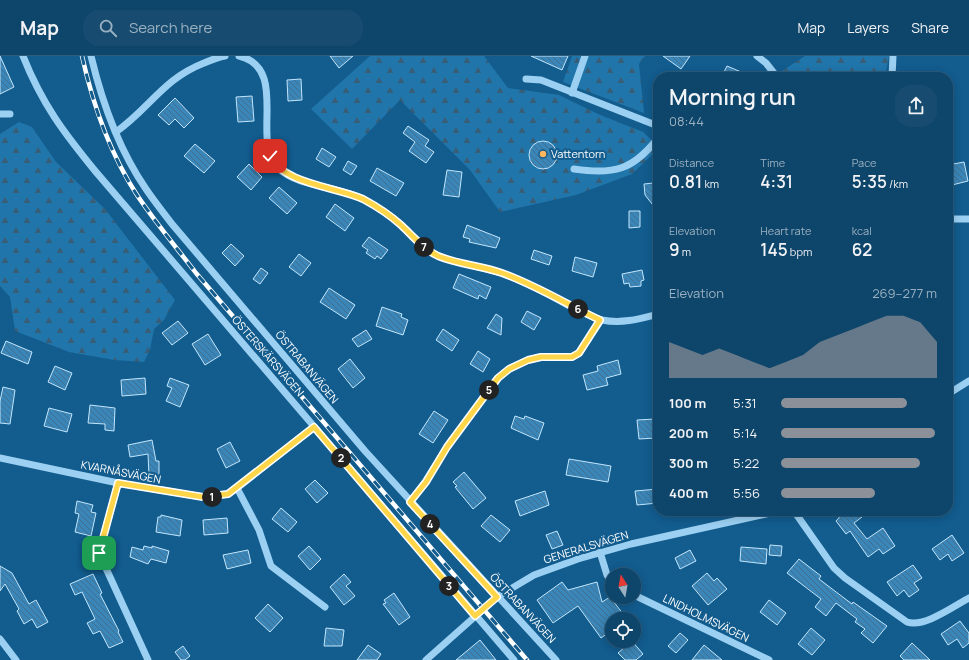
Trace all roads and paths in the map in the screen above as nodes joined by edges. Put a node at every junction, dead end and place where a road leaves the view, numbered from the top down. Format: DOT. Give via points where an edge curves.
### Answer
graph roads {
  1 [pos="23,56"];
  2 [pos="91,56"];
  3 [pos="225,56"];
  4 [pos="240,56"];
  5 [pos="584,56"];
  6 [pos="757,56"];
  7 [pos="893,56"];
  8 [pos="773,72"];
  9 [pos="892,72"];
  10 [pos="526,79"];
  11 [pos="572,92"];
  12 [pos="0,114"];
  13 [pos="10,114"];
  14 [pos="653,124"];
  15 [pos="116,132"];
  16 [pos="653,143"];
  17 [pos="574,169"];
  18 [pos="953,219"];
  19 [pos="969,219"];
  20 [pos="653,315"];
  21 [pos="600,320"];
  22 [pos="969,381"];
  23 [pos="953,391"];
  24 [pos="314,427"];
  25 [pos="0,458"];
  26 [pos="118,483"];
  27 [pos="237,488"];
  28 [pos="410,502"];
  29 [pos="757,516"];
  30 [pos="798,516"];
  31 [pos="600,552"];
  32 [pos="605,568"];
  33 [pos="497,597"];
  34 [pos="641,598"];
  35 [pos="969,598"];
  36 [pos="325,607"];
  37 [pos="475,616"];
  38 [pos="0,639"];
  39 [pos="16,660"];
  40 [pos="148,660"];
  41 [pos="426,660"];
  42 [pos="514,660"];
  43 [pos="556,660"];
  44 [pos="769,660"];
  1 -- 24 [label="street, ÖSTERSKÄRSVÄGEN" via="50,113 68,137"];
  2 -- 15 [label="street, ÖSTRABANVÄGEN"];
  3 -- 15 [label="street" via="177,77"];
  4 -- 21 [label="street" via="253,63 264,78 267,91 269,151 272,160 282,171 307,182 341,190 364,200 399,223 427,250 502,273"];
  5 -- 11 [label="street"];
  6 -- 8 [label="street"];
  7 -- 9 [label="street"];
  10 -- 11 [label="street" via="541,80"];
  11 -- 14 [label="street"];
  12 -- 13 [label="street"];
  15 -- 28 [label="street, ÖSTRABANVÄGEN" via="145,189 191,248"];
  16 -- 17 [label="street" via="637,161 624,167 593,172"];
  18 -- 19 [label="street"];
  20 -- 21 [label="street" via="625,322"];
  21 -- 28 [label="street" via="579,353 572,357 541,357 528,360 509,369 498,378"];
  22 -- 23 [label="street"];
  24 -- 27 [label="street, KVARNÅSVÄGEN"];
  24 -- 37 [label="street, ÖSTERSKÄRSVÄGEN"];
  25 -- 26 [label="street, KVARNÅSVÄGEN"];
  26 -- 27 [label="street, KVARNÅSVÄGEN" via="203,497 228,494"];
  26 -- 40 [label="street" via="99,553"];
  27 -- 36 [label="street" via="259,530 271,566"];
  28 -- 33 [label="street, ÖSTRABANVÄGEN"];
  29 -- 31 [label="street, GENERALSVÄGEN"];
  30 -- 35 [label="street" via="834,568 907,622 926,621"];
  31 -- 32 [label="street"];
  31 -- 33 [label="street, GENERALSVÄGEN" via="534,575"];
  33 -- 37 [label="street, GENERALSVÄGEN"];
  33 -- 43 [label="street, ÖSTRABANVÄGEN"];
  34 -- 44 [label="street, LINDHOLMSVÄGEN"];
  37 -- 41 [label="street, GENERALSVÄGEN"];
  37 -- 42 [label="street, ÖSTERSKÄRSVÄGEN"];
  38 -- 39 [label="street"];
}
